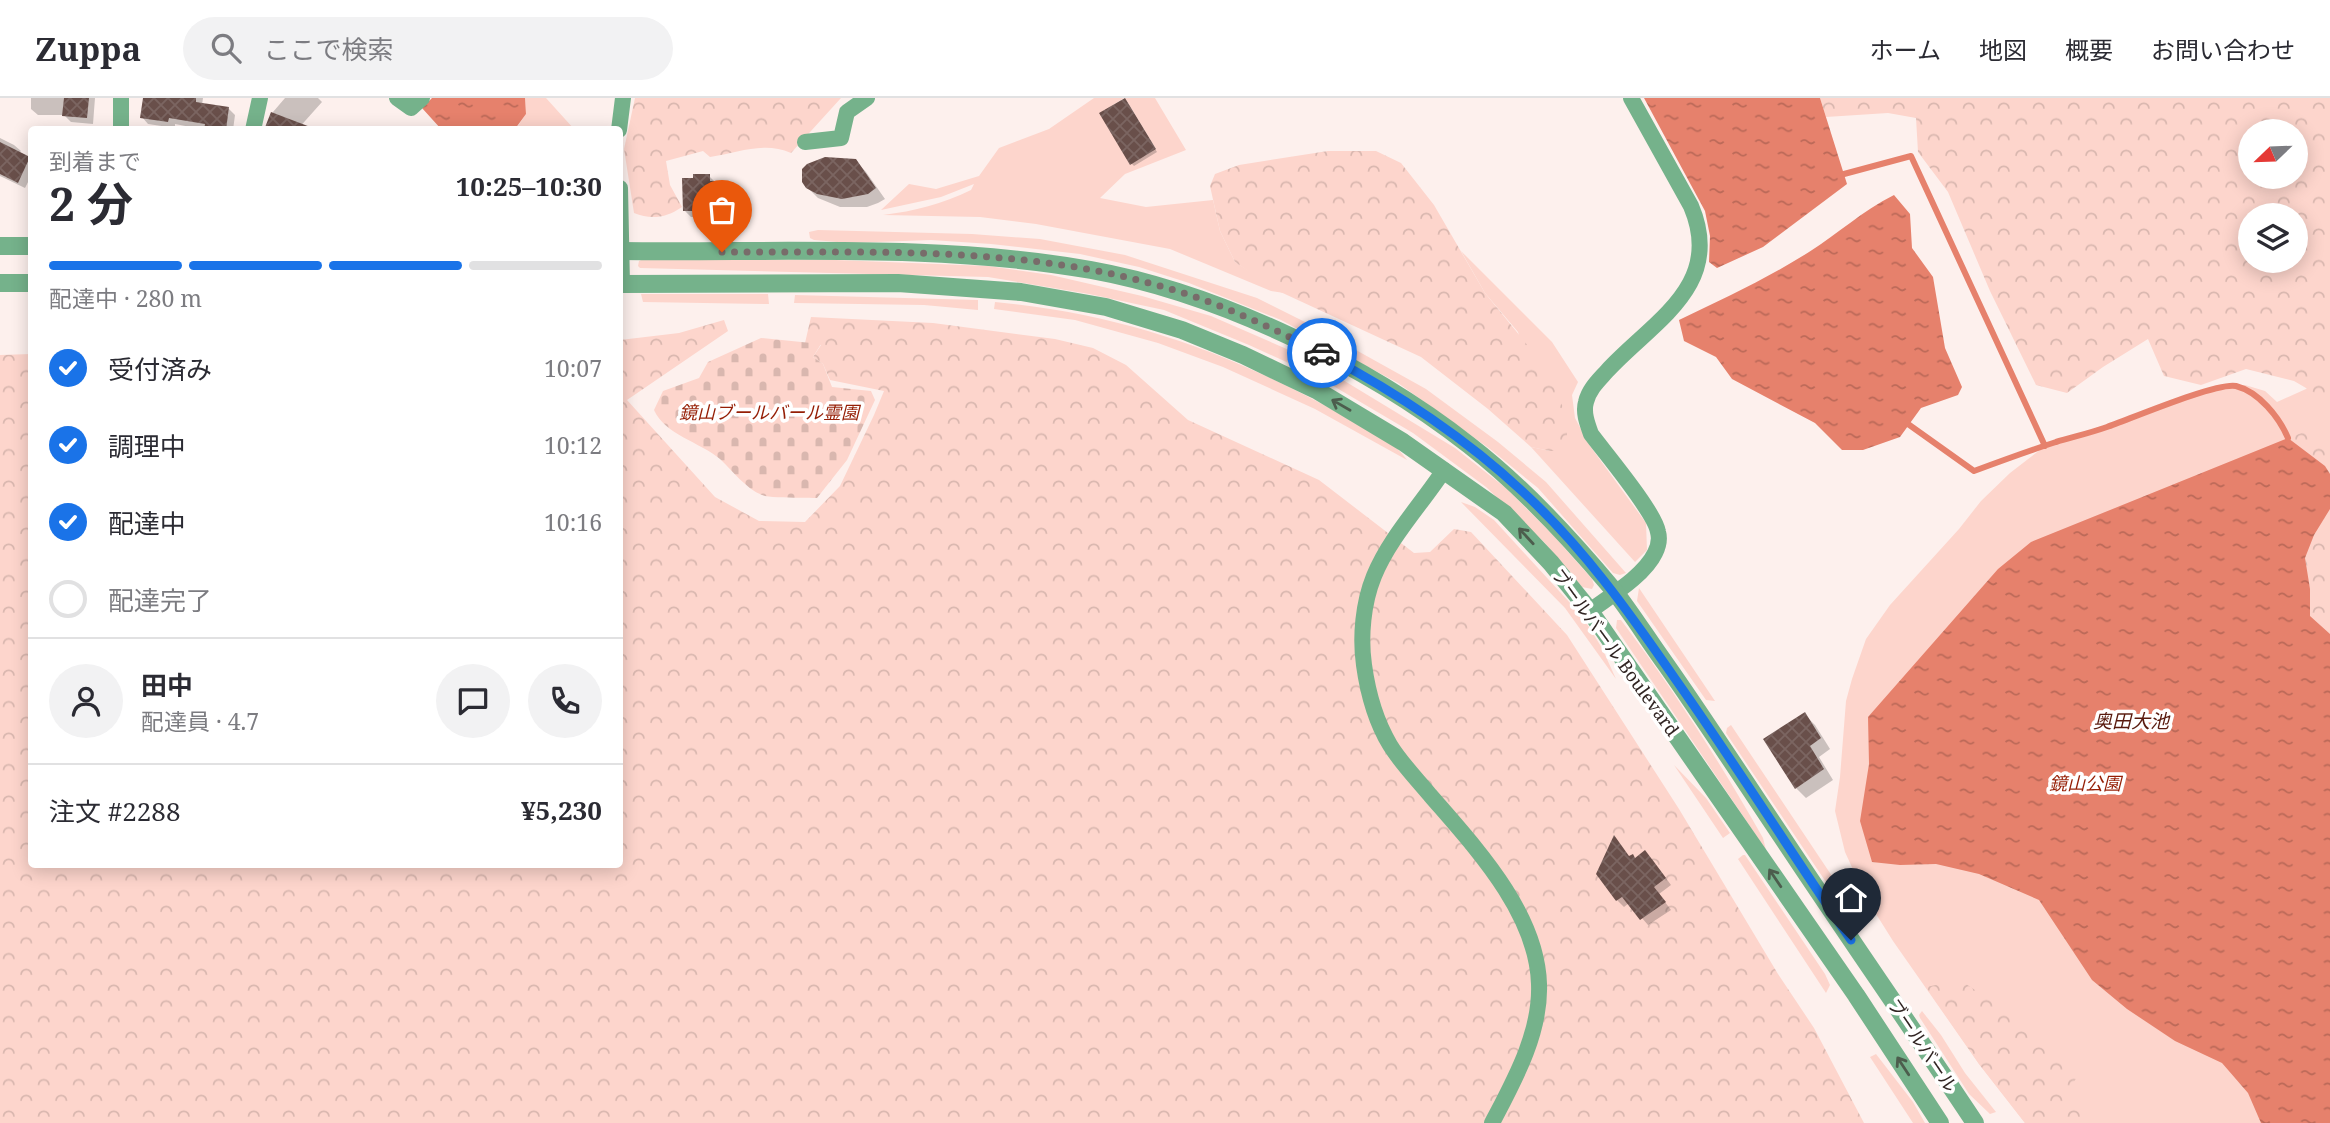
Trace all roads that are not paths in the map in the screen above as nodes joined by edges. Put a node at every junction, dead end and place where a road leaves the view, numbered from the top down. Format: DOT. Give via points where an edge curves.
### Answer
graph roads {
  1 [pos="121,98"];
  2 [pos="260,98"];
  3 [pos="397,98"];
  4 [pos="422,98"];
  5 [pos="623,98"];
  6 [pos="867,98"];
  7 [pos="1631,98"];
  8 [pos="121,126"];
  9 [pos="254,126"];
  10 [pos="620,126"];
  11 [pos="805,142"];
  12 [pos="0,246"];
  13 [pos="28,246"];
  14 [pos="623,251"];
  15 [pos="0,282"];
  16 [pos="28,283"];
  17 [pos="623,284"];
  18 [pos="1444,470"];
  19 [pos="1615,592"];
  20 [pos="1590,611"];
  21 [pos="1492,1123"];
  22 [pos="1940,1123"];
  23 [pos="1975,1123"];
  1 -- 8 [label="street"];
  2 -- 9 [label="street"];
  3 -- 4 [label="street" via="411,108"];
  5 -- 10 [label="street"];
  6 -- 11 [label="street" via="847,112 841,138"];
  7 -- 19 [label="street" via="1691,206 1701,250 1694,278 1680,299 1596,383 1585,404 1591,433 1658,532 1655,553 1647,565"];
  12 -- 13 [label="street"];
  14 -- 19 [label="street, ブールバール" via="978,256 1160,285 1284,334 1418,408 1523,491"];
  15 -- 16 [label="street"];
  18 -- 17 [label="street, ブールバール Boulevard, one-way" via="1318,391 1182,330 1106,307 1021,292 898,283"];
  20 -- 18 [label="street, ブールバール Boulevard, one-way" via="1504,513"];
  18 -- 21 [label="street" via="1374,576 1362,650 1371,703 1391,745 1503,887 1526,924 1537,963 1537,1009 1528,1050"];
  19 -- 20 [label="street"];
  19 -- 23 [label="street, ブールバール"];
  22 -- 20 [label="street, ブールバール Boulevard, one-way"];
}
